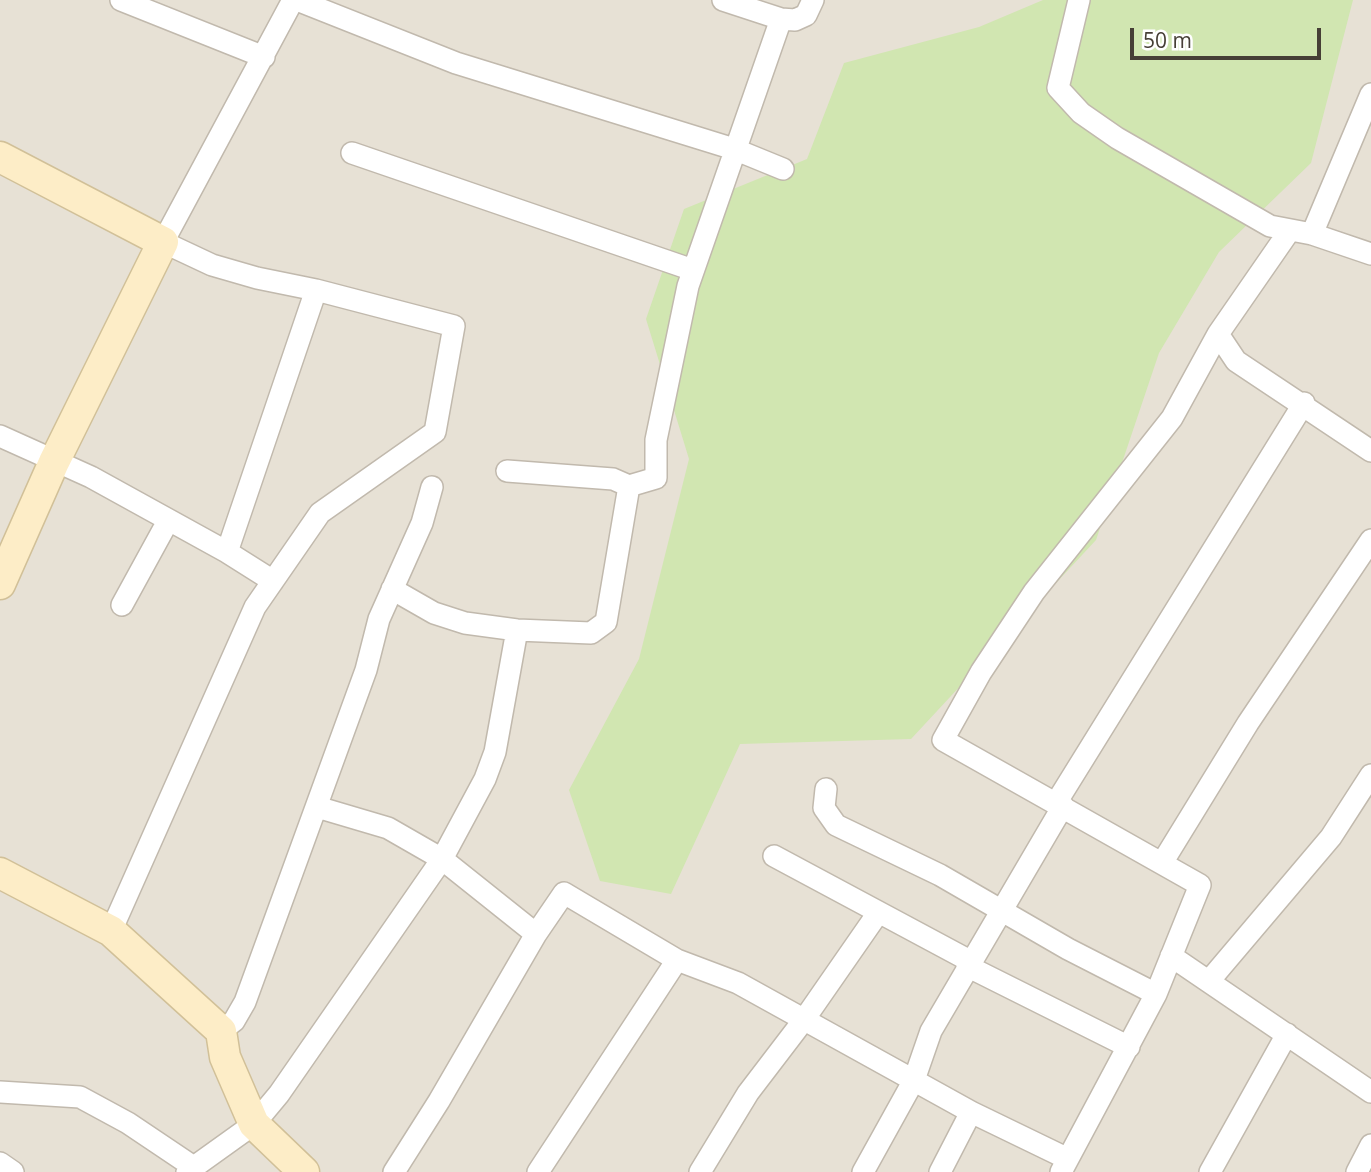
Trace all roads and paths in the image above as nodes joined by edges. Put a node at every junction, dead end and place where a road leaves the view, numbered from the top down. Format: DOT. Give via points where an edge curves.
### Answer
graph roads {
  1 [pos="121,0"];
  2 [pos="295,0"];
  3 [pos="723,0"];
  4 [pos="813,0"];
  5 [pos="1072,4"];
  6 [pos="781,19"];
  7 [pos="264,57"];
  8 [pos="1371,94"];
  9 [pos="1365,124"];
  10 [pos="734,149"];
  11 [pos="352,153"];
  12 [pos="0,157"];
  13 [pos="783,169"];
  14 [pos="1290,230"];
  15 [pos="1312,234"];
  16 [pos="163,242"];
  17 [pos="1371,254"];
  18 [pos="693,270"];
  19 [pos="316,290"];
  20 [pos="1218,334"];
  21 [pos="1304,403"];
  22 [pos="0,436"];
  23 [pos="1371,451"];
  24 [pos="54,462"];
  25 [pos="507,471"];
  26 [pos="629,486"];
  27 [pos="432,487"];
  28 [pos="168,521"];
  29 [pos="1371,540"];
  30 [pos="227,552"];
  31 [pos="273,581"];
  32 [pos="0,584"];
  33 [pos="392,589"];
  34 [pos="122,605"];
  35 [pos="517,630"];
  36 [pos="1371,775"];
  37 [pos="826,789"];
  38 [pos="1059,804"];
  39 [pos="317,807"];
  40 [pos="774,856"];
  41 [pos="442,859"];
  42 [pos="1162,863"];
  43 [pos="0,873"];
  44 [pos="1000,910"];
  45 [pos="878,913"];
  46 [pos="111,930"];
  47 [pos="536,934"];
  48 [pos="1171,956"];
  49 [pos="677,960"];
  50 [pos="969,963"];
  51 [pos="1209,981"];
  52 [pos="1156,994"];
  53 [pos="803,1021"];
  54 [pos="221,1031"];
  55 [pos="1287,1034"];
  56 [pos="1129,1047"];
  57 [pos="914,1080"];
  58 [pos="1371,1091"];
  59 [pos="0,1092"];
  60 [pos="971,1112"];
  61 [pos="254,1124"];
  62 [pos="1371,1145"];
  63 [pos="0,1163"];
  64 [pos="1064,1165"];
  65 [pos="189,1169"];
  66 [pos="13,1172"];
  67 [pos="304,1172"];
  68 [pos="394,1172"];
  69 [pos="538,1172"];
  70 [pos="700,1172"];
  71 [pos="863,1172"];
  72 [pos="940,1172"];
  73 [pos="1210,1172"];
  74 [pos="1357,1172"];
  1 -- 7 [label="street"];
  2 -- 7 [label="street"];
  2 -- 10 [label="street" via="456,63"];
  3 -- 6 [label="street"];
  4 -- 6 [label="street" via="806,15"];
  5 -- 14 [label="street" via="1058,88 1081,113 1270,226"];
  6 -- 10 [label="street"];
  7 -- 16 [label="street"];
  8 -- 9 [label="street"];
  9 -- 15 [label="street"];
  10 -- 13 [label="street"];
  10 -- 18 [label="street"];
  11 -- 18 [label="street"];
  12 -- 16 [label="street"];
  14 -- 15 [label="street"];
  14 -- 20 [label="street"];
  15 -- 17 [label="street"];
  16 -- 19 [label="street" via="223,268"];
  16 -- 24 [label="street"];
  18 -- 26 [label="street" via="656,440 656,478"];
  19 -- 30 [label="street"];
  19 -- 31 [label="street" via="454,326 435,432 320,513"];
  20 -- 21 [label="street" via="1236,361"];
  20 -- 38 [label="street" via="1172,418 1034,592 943,740"];
  21 -- 23 [label="street"];
  21 -- 38 [label="street"];
  22 -- 24 [label="street"];
  24 -- 28 [label="street" via="91,477"];
  24 -- 32 [label="street"];
  25 -- 26 [label="street" via="613,478"];
  26 -- 35 [label="street" via="606,622 591,634"];
  27 -- 33 [label="street" via="422,523"];
  28 -- 30 [label="street"];
  28 -- 34 [label="street"];
  29 -- 42 [label="street" via="1248,723"];
  30 -- 31 [label="street"];
  31 -- 46 [label="street" via="245,624"];
  33 -- 35 [label="street" via="434,613 465,623"];
  33 -- 39 [label="street"];
  35 -- 41 [label="street" via="495,752"];
  36 -- 51 [label="street" via="1331,837"];
  37 -- 44 [label="street" via="824,807 836,825"];
  38 -- 42 [label="street"];
  38 -- 44 [label="street"];
  39 -- 41 [label="street" via="387,828"];
  39 -- 54 [label="street" via="244,1002 234,1021"];
  40 -- 45 [label="street"];
  41 -- 47 [label="street"];
  41 -- 61 [label="street"];
  42 -- 48 [label="street" via="1200,887"];
  43 -- 46 [label="street"];
  44 -- 50 [label="street"];
  44 -- 52 [label="street"];
  45 -- 50 [label="street"];
  45 -- 53 [label="street"];
  46 -- 54 [label="street"];
  47 -- 49 [label="street" via="564,893"];
  47 -- 68 [label="street"];
  48 -- 51 [label="street"];
  48 -- 52 [label="street"];
  49 -- 53 [label="street" via="738,983"];
  49 -- 69 [label="street"];
  50 -- 56 [label="street"];
  50 -- 57 [label="street" via="932,1031"];
  51 -- 55 [label="street"];
  52 -- 56 [label="street"];
  53 -- 57 [label="street"];
  53 -- 70 [label="street" via="748,1093"];
  54 -- 61 [label="street" via="229,1068"];
  55 -- 58 [label="street"];
  55 -- 73 [label="street"];
  56 -- 64 [label="street"];
  57 -- 60 [label="street"];
  57 -- 71 [label="street"];
  59 -- 65 [label="street" via="80,1097 128,1123"];
  60 -- 64 [label="street"];
  60 -- 72 [label="street"];
  61 -- 65 [label="street"];
  61 -- 67 [label="street"];
  62 -- 74 [label="street"];
  63 -- 66 [label="street"];
}
